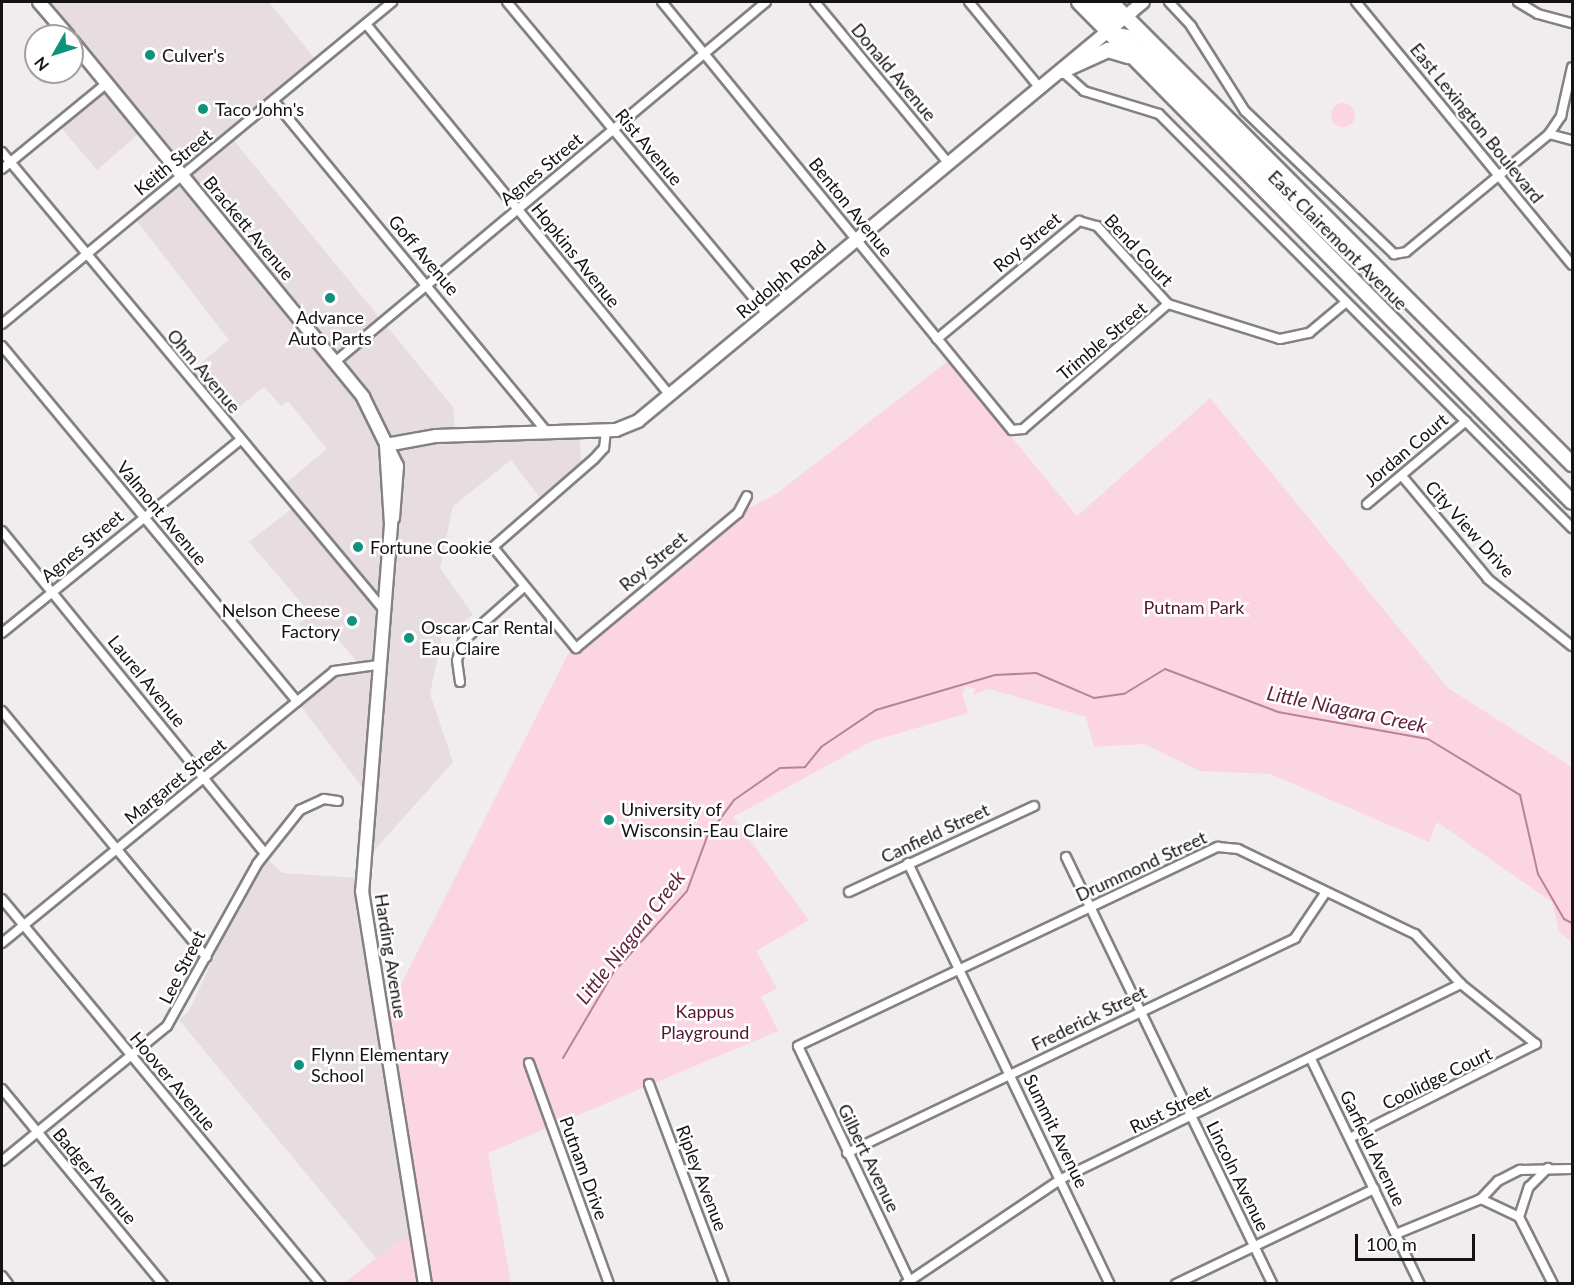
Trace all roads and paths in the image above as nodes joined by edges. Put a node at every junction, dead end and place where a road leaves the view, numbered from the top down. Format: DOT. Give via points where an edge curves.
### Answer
graph roads {
  1 [pos="39,2"];
  2 [pos="393,2"];
  3 [pos="507,2"];
  4 [pos="662,2"];
  5 [pos="766,2"];
  6 [pos="815,2"];
  7 [pos="969,2"];
  8 [pos="1078,2"];
  9 [pos="1094,2"];
  10 [pos="1111,2"];
  11 [pos="1143,2"];
  12 [pos="1169,2"];
  13 [pos="1356,2"];
  14 [pos="1518,2"];
  15 [pos="1125,16"];
  16 [pos="1572,23"];
  17 [pos="58,24"];
  18 [pos="366,24"];
  19 [pos="1107,32"];
  20 [pos="704,53"];
  21 [pos="84,56"];
  22 [pos="1137,62"];
  23 [pos="1572,67"];
  24 [pos="1062,71"];
  25 [pos="106,83"];
  26 [pos="1040,88"];
  27 [pos="274,101"];
  28 [pos="613,129"];
  29 [pos="1549,134"];
  30 [pos="1572,140"];
  31 [pos="2,152"];
  32 [pos="10,162"];
  33 [pos="948,163"];
  34 [pos="2,169"];
  35 [pos="1498,175"];
  36 [pos="182,176"];
  37 [pos="518,210"];
  38 [pos="1085,220"];
  39 [pos="856,240"];
  40 [pos="86,254"];
  41 [pos="1572,265"];
  42 [pos="1376,271"];
  43 [pos="428,285"];
  44 [pos="1345,303"];
  45 [pos="1168,304"];
  46 [pos="766,314"];
  47 [pos="2,324"];
  48 [pos="937,339"];
  49 [pos="2,346"];
  50 [pos="336,361"];
  51 [pos="670,395"];
  52 [pos="1466,422"];
  53 [pos="606,430"];
  54 [pos="548,432"];
  55 [pos="1015,432"];
  56 [pos="240,440"];
  57 [pos="386,445"];
  58 [pos="1572,464"];
  59 [pos="1401,476"];
  60 [pos="747,496"];
  61 [pos="1572,502"];
  62 [pos="1367,504"];
  63 [pos="144,517"];
  64 [pos="1572,528"];
  65 [pos="2,531"];
  66 [pos="524,587"];
  67 [pos="53,592"];
  68 [pos="383,609"];
  69 [pos="2,633"];
  70 [pos="1572,646"];
  71 [pos="377,665"];
  72 [pos="460,682"];
  73 [pos="297,701"];
  74 [pos="2,711"];
  75 [pos="205,777"];
  76 [pos="339,801"];
  77 [pos="1034,806"];
  78 [pos="116,850"];
  79 [pos="265,853"];
  80 [pos="1066,856"];
  81 [pos="908,863"];
  82 [pos="849,892"];
  83 [pos="1326,892"];
  84 [pos="2,899"];
  85 [pos="1090,907"];
  86 [pos="23,926"];
  87 [pos="2,943"];
  88 [pos="206,957"];
  89 [pos="960,970"];
  90 [pos="1461,984"];
  91 [pos="1140,1013"];
  92 [pos="1536,1044"];
  93 [pos="798,1046"];
  94 [pos="130,1055"];
  95 [pos="1311,1059"];
  96 [pos="529,1063"];
  97 [pos="1010,1075"];
  98 [pos="649,1084"];
  99 [pos="2,1089"];
  100 [pos="1190,1118"];
  101 [pos="37,1132"];
  102 [pos="1350,1138"];
  103 [pos="847,1153"];
  104 [pos="2,1161"];
  105 [pos="1548,1167"];
  106 [pos="1572,1169"];
  107 [pos="1061,1179"];
  108 [pos="1374,1189"];
  109 [pos="1481,1199"];
  110 [pos="1519,1218"];
  111 [pos="1396,1234"];
  112 [pos="1254,1246"];
  113 [pos="2,1276"];
  114 [pos="159,1282"];
  115 [pos="909,1282"];
  116 [pos="8,1284"];
  117 [pos="321,1284"];
  118 [pos="425,1284"];
  119 [pos="609,1284"];
  120 [pos="724,1284"];
  121 [pos="1110,1284"];
  122 [pos="1176,1284"];
  123 [pos="1272,1284"];
  124 [pos="1420,1284"];
  125 [pos="1553,1284"];
  1 -- 17 [label="main road"];
  2 -- 18 [label="street, Keith Street"];
  3 -- 28 [label="street, Rist Avenue"];
  4 -- 20 [label="street, Benton Avenue"];
  5 -- 20 [label="street, Agnes Street"];
  6 -- 33 [label="street, Donald Avenue"];
  7 -- 26 [label="street"];
  8 -- 19 [label="main road, East Clairemont Avenue"];
  9 -- 15 [label="main road" via="1112,18"];
  10 -- 15 [label="main road, East Clairemont Avenue"];
  11 -- 15 [label="main road, Rudolph Road"];
  12 -- 35 [label="street" via="1191,26 1245,111 1381,246 1401,254"];
  13 -- 35 [label="street, East Lexington Boulevard"];
  14 -- 16 [label="street" via="1538,14"];
  15 -- 19 [label="main road, Rudolph Road"];
  15 -- 42 [label="main road, East Clairemont Avenue"];
  18 -- 27 [label="street, Keith Street"];
  18 -- 37 [label="street, Hopkins Avenue"];
  19 -- 22 [label="main road, East Clairemont Avenue"];
  19 -- 24 [label="main road, Rudolph Road"];
  19 -- 42 [label="main road" via="1127,36 1346,253"];
  20 -- 28 [label="street, Agnes Street"];
  20 -- 39 [label="street, Benton Avenue"];
  21 -- 25 [label="main road, Brackett Avenue"];
  22 -- 24 [label="main road" via="1116,49"];
  22 -- 61 [label="main road, East Clairemont Avenue"];
  23 -- 29 [label="street" via="1562,116"];
  24 -- 26 [label="main road, Rudolph Road"];
  24 -- 44 [label="street" via="1084,91 1159,114"];
  25 -- 32 [label="street"];
  25 -- 36 [label="main road, Brackett Avenue"];
  26 -- 33 [label="main road, Rudolph Road"];
  27 -- 36 [label="street, Keith Street"];
  27 -- 43 [label="street, Goff Avenue"];
  28 -- 37 [label="street, Agnes Street"];
  28 -- 46 [label="street, Rist Avenue"];
  29 -- 30 [label="street"];
  29 -- 35 [label="street"];
  31 -- 32 [label="street, Ohm Avenue"];
  32 -- 34 [label="street"];
  32 -- 40 [label="street, Ohm Avenue"];
  33 -- 39 [label="main road, Rudolph Road"];
  35 -- 41 [label="street, East Lexington Boulevard"];
  36 -- 40 [label="street, Keith Street"];
  36 -- 50 [label="main road, Brackett Avenue"];
  37 -- 43 [label="street, Agnes Street"];
  37 -- 51 [label="street, Hopkins Avenue"];
  38 -- 45 [label="street, Bend Court" via="1097,226"];
  38 -- 48 [label="street, Roy Street" via="1074,224"];
  39 -- 46 [label="main road, Rudolph Road"];
  39 -- 48 [label="street, Benton Avenue"];
  40 -- 47 [label="street, Keith Street"];
  40 -- 56 [label="street, Ohm Avenue"];
  42 -- 58 [label="main road, East Clairemont Avenue"];
  43 -- 50 [label="street, Agnes Street"];
  43 -- 54 [label="street, Goff Avenue"];
  44 -- 45 [label="street, Trimble Street" via="1308,333 1280,339"];
  44 -- 52 [label="street"];
  45 -- 55 [label="street, Trimble Street"];
  46 -- 51 [label="main road, Rudolph Road"];
  48 -- 55 [label="street, Benton Avenue"];
  49 -- 63 [label="street, Valmont Avenue"];
  50 -- 57 [label="main road, Brackett Avenue" via="369,407"];
  51 -- 53 [label="main road, Rudolph Road" via="638,421"];
  52 -- 59 [label="street, Jordan Court"];
  52 -- 64 [label="street"];
  53 -- 54 [label="main road, Rudolph Road"];
  53 -- 66 [label="street" via="604,448 594,459 493,547"];
  54 -- 57 [label="main road, Rudolph Road" via="436,436"];
  56 -- 63 [label="street, Agnes Street"];
  56 -- 68 [label="street, Ohm Avenue"];
  57 -- 68 [label="main road, Harding Avenue" via="391,525"];
  59 -- 62 [label="street, Jordan Court"];
  59 -- 70 [label="street, City View Drive" via="1488,579"];
  60 -- 66 [label="street, Roy Street" via="738,513 576,648"];
  63 -- 67 [label="street, Agnes Street"];
  63 -- 73 [label="street, Valmont Avenue"];
  65 -- 67 [label="street, Laurel Avenue"];
  66 -- 72 [label="street" via="463,641 457,660"];
  67 -- 69 [label="street, Agnes Street"];
  67 -- 75 [label="street, Laurel Avenue"];
  68 -- 71 [label="main road, Harding Avenue"];
  71 -- 73 [label="street, Margaret Street" via="345,666"];
  71 -- 118 [label="main road, Harding Avenue" via="362,891"];
  73 -- 75 [label="street, Margaret Street"];
  74 -- 78 [label="street"];
  75 -- 78 [label="street, Margaret Street"];
  75 -- 79 [label="street, Laurel Avenue"];
  76 -- 79 [label="street, Lee Street" via="324,799 300,810"];
  77 -- 81 [label="street, Canfield Street"];
  78 -- 86 [label="street, Margaret Street"];
  78 -- 88 [label="street"];
  79 -- 88 [label="street, Lee Street" via="238,893"];
  80 -- 85 [label="street, Lincoln Avenue"];
  81 -- 82 [label="street, Canfield Street"];
  81 -- 89 [label="street, Summit Avenue"];
  83 -- 85 [label="street, Drummond Street" via="1238,849 1218,847"];
  83 -- 90 [label="street, Drummond Street" via="1415,934"];
  83 -- 91 [label="street, Frederick Street" via="1296,938"];
  84 -- 86 [label="street, Hoover Avenue"];
  85 -- 89 [label="street, Drummond Street"];
  85 -- 91 [label="street, Lincoln Avenue"];
  86 -- 87 [label="street, Margaret Street"];
  86 -- 94 [label="street, Hoover Avenue"];
  88 -- 94 [label="street, Lee Street" via="176,1016"];
  89 -- 93 [label="street, Drummond Street"];
  89 -- 97 [label="street, Summit Avenue"];
  90 -- 92 [label="street, Drummond Street"];
  90 -- 95 [label="street, Rust Street"];
  91 -- 97 [label="street, Frederick Street"];
  91 -- 100 [label="street, Lincoln Avenue"];
  92 -- 102 [label="street, Coolidge Court"];
  93 -- 103 [label="street, Gilbert Avenue"];
  94 -- 101 [label="street, Lee Street"];
  94 -- 117 [label="street, Hoover Avenue"];
  95 -- 100 [label="street, Rust Street"];
  95 -- 102 [label="street, Garfield Avenue"];
  96 -- 119 [label="street, Putnam Drive"];
  97 -- 103 [label="street, Frederick Street"];
  97 -- 107 [label="street, Summit Avenue"];
  98 -- 120 [label="street, Ripley Avenue"];
  99 -- 101 [label="street, Badger Avenue"];
  100 -- 107 [label="street, Rust Street"];
  100 -- 112 [label="street, Lincoln Avenue"];
  101 -- 104 [label="street, Lee Street"];
  101 -- 114 [label="street, Badger Avenue"];
  102 -- 108 [label="street, Garfield Avenue"];
  103 -- 115 [label="street, Gilbert Avenue"];
  105 -- 106 [label="street"];
  105 -- 109 [label="street" via="1520,1170 1498,1181"];
  105 -- 110 [label="street" via="1529,1187"];
  107 -- 115 [label="street, Rust Street"];
  107 -- 121 [label="street, Summit Avenue"];
  108 -- 111 [label="street, Garfield Avenue"];
  108 -- 112 [label="street"];
  109 -- 110 [label="street"];
  109 -- 111 [label="street"];
  110 -- 125 [label="street"];
  111 -- 124 [label="street, Garfield Avenue"];
  112 -- 122 [label="street"];
  112 -- 123 [label="street, Lincoln Avenue"];
  113 -- 116 [label="street"];
}
